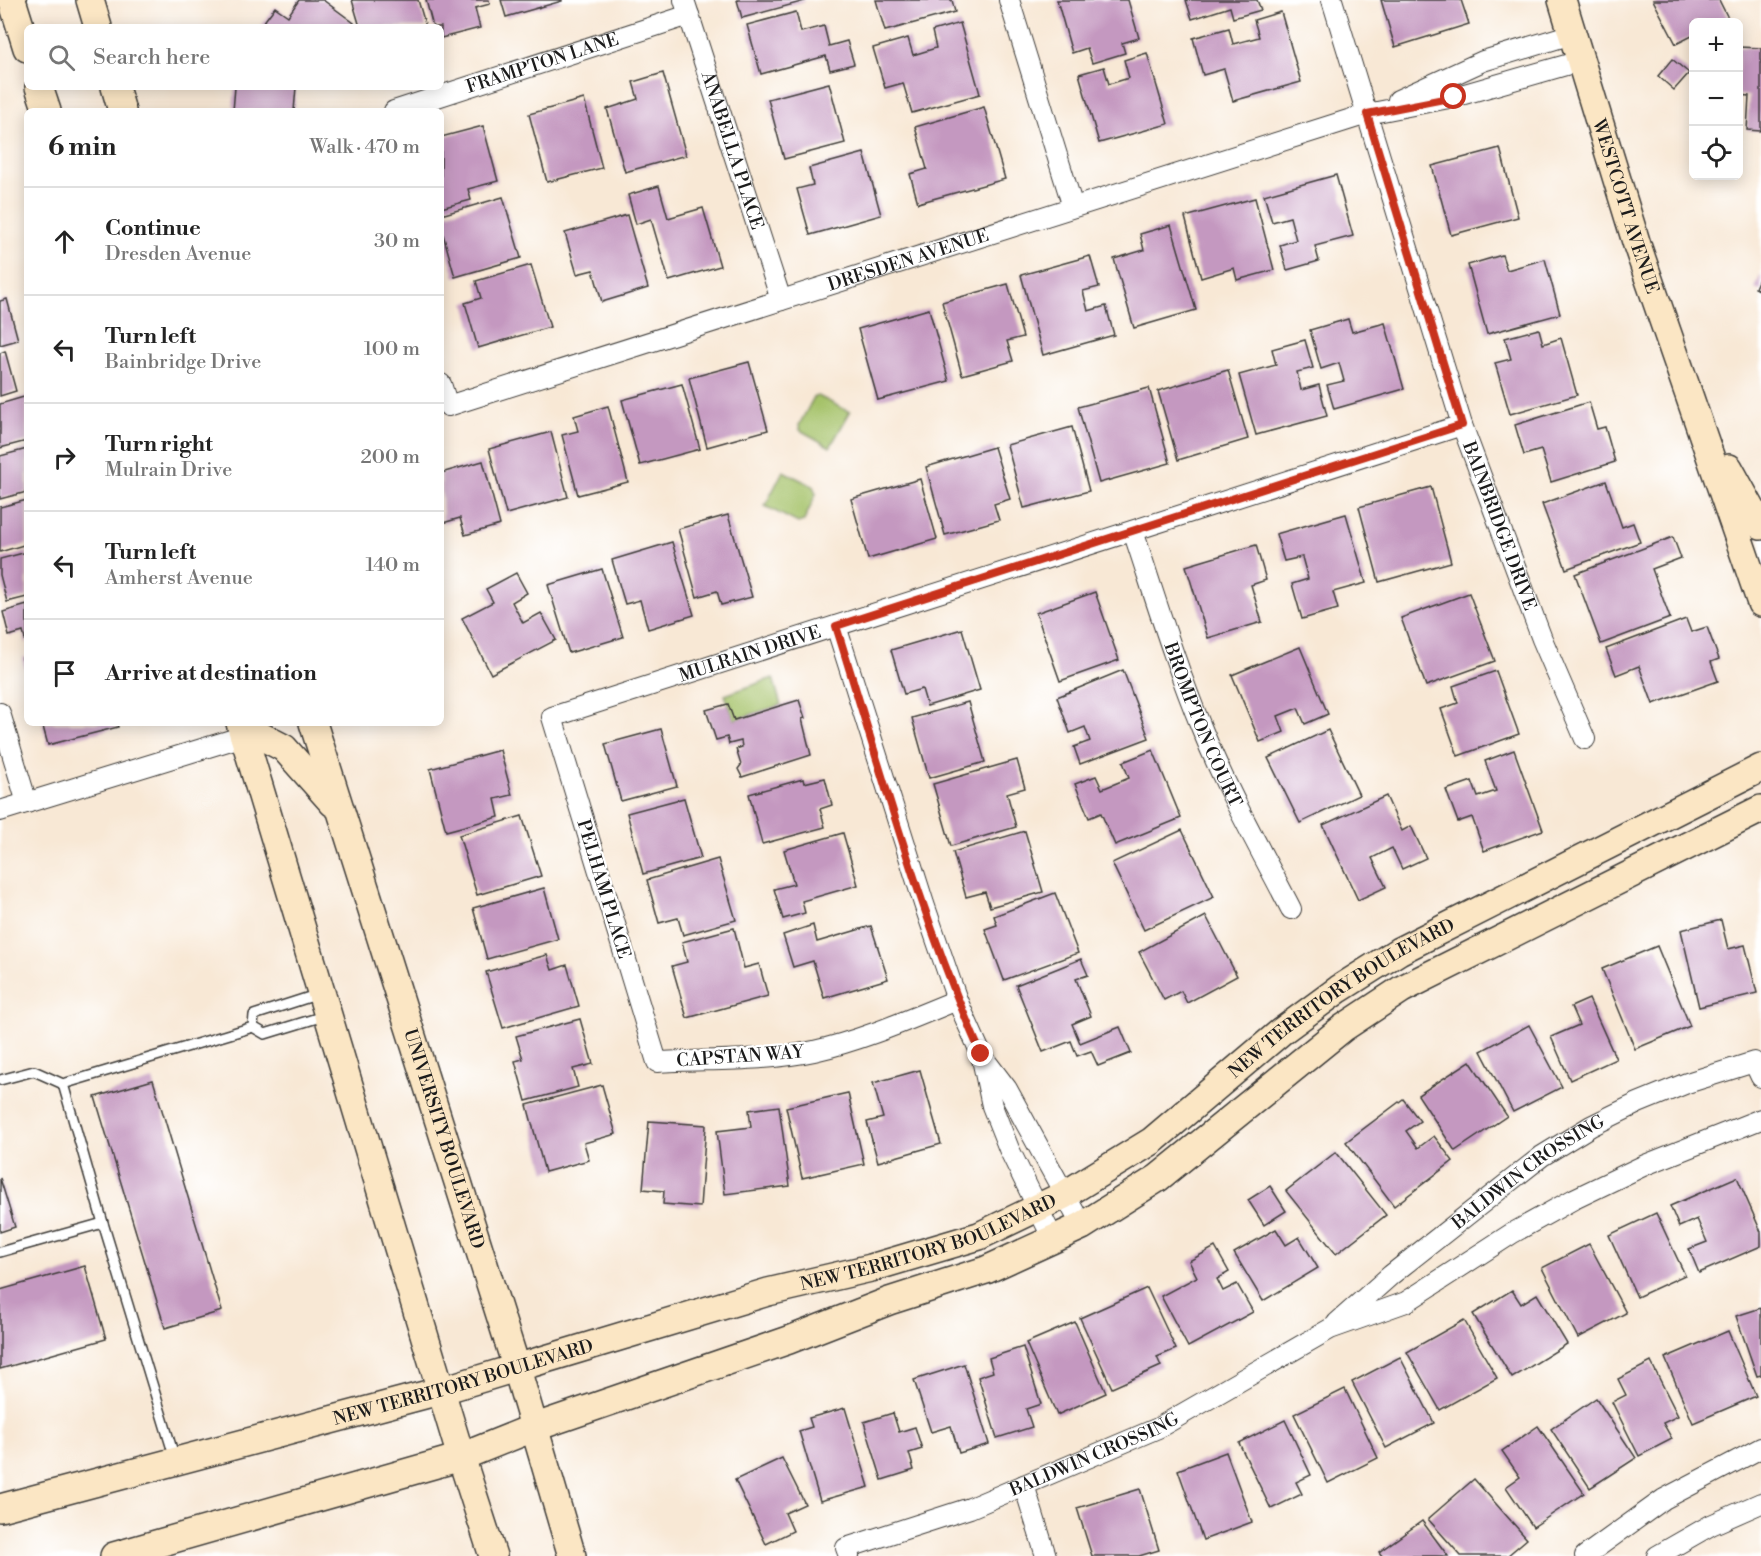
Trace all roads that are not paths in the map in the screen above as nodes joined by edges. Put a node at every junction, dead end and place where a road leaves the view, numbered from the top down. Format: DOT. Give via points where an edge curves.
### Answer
graph roads {
  1 [pos="12,0"];
  2 [pos="90,0"];
  3 [pos="1009,0"];
  4 [pos="1332,0"];
  5 [pos="1562,0"];
  6 [pos="687,7"];
  7 [pos="97,24"];
  8 [pos="1572,34"];
  9 [pos="24,38"];
  10 [pos="1580,61"];
  11 [pos="40,90"];
  12 [pos="116,90"];
  13 [pos="46,108"];
  14 [pos="121,108"];
  15 [pos="402,108"];
  16 [pos="1367,114"];
  17 [pos="1073,207"];
  18 [pos="781,300"];
  19 [pos="444,393"];
  20 [pos="1696,410"];
  21 [pos="1462,425"];
  22 [pos="1761,526"];
  23 [pos="1133,531"];
  24 [pos="1761,603"];
  25 [pos="836,626"];
  26 [pos="0,713"];
  27 [pos="552,717"];
  28 [pos="314,726"];
  29 [pos="242,729"];
  30 [pos="1585,738"];
  31 [pos="1761,768"];
  32 [pos="27,803"];
  33 [pos="1761,809"];
  34 [pos="0,811"];
  35 [pos="341,813"];
  36 [pos="1291,909"];
  37 [pos="957,1000"];
  38 [pos="326,1004"];
  39 [pos="253,1027"];
  40 [pos="981,1054"];
  41 [pos="657,1062"];
  42 [pos="1757,1069"];
  43 [pos="0,1080"];
  44 [pos="63,1084"];
  45 [pos="1761,1119"];
  46 [pos="1064,1195"];
  47 [pos="1037,1208"];
  48 [pos="103,1223"];
  49 [pos="1082,1226"];
  50 [pos="1053,1239"];
  51 [pos="0,1252"];
  52 [pos="1330,1329"];
  53 [pos="517,1369"];
  54 [pos="443,1390"];
  55 [pos="533,1428"];
  56 [pos="1761,1448"];
  57 [pos="461,1457"];
  58 [pos="176,1461"];
  59 [pos="1024,1485"];
  60 [pos="1761,1503"];
  61 [pos="0,1508"];
  62 [pos="847,1552"];
  63 [pos="114,1556"];
  64 [pos="493,1556"];
  65 [pos="572,1556"];
  66 [pos="1046,1556"];
  67 [pos="1585,1556"];
  68 [pos="1657,1556"];
  1 -- 9 [label="street"];
  2 -- 7 [label="street"];
  3 -- 17 [label="street"];
  4 -- 16 [label="street, BAINBRIDGE DRIVE"];
  5 -- 8 [label="street, WESTCOTT AVENUE"];
  6 -- 15 [label="street, FRAMPTON LANE"];
  6 -- 18 [label="street, ANABELLA PLACE"];
  8 -- 10 [label="street, WESTCOTT AVENUE"];
  8 -- 16 [label="street, DRESDEN AVENUE" via="1483,61"];
  10 -- 16 [label="street, DRESDEN AVENUE" via="1454,97"];
  10 -- 20 [label="street, WESTCOTT AVENUE" via="1637,245"];
  11 -- 13 [label="street"];
  12 -- 14 [label="street"];
  16 -- 17 [label="street, DRESDEN AVENUE"];
  16 -- 21 [label="street, BAINBRIDGE DRIVE"];
  17 -- 18 [label="street, DRESDEN AVENUE"];
  18 -- 19 [label="street, DRESDEN AVENUE" via="448,406"];
  20 -- 22 [label="street, WESTCOTT AVENUE"];
  20 -- 24 [label="street, WESTCOTT AVENUE"];
  21 -- 23 [label="street, MULRAIN DRIVE"];
  21 -- 30 [label="street, BAINBRIDGE DRIVE" via="1542,639"];
  23 -- 25 [label="street, MULRAIN DRIVE"];
  23 -- 36 [label="street, BROMPTON COURT" via="1202,730"];
  25 -- 27 [label="street, MULRAIN DRIVE"];
  25 -- 37 [label="street"];
  26 -- 32 [label="street"];
  27 -- 41 [label="street, PELHAM PLACE"];
  28 -- 35 [label="street, UNIVERSITY BOULEVARD"];
  29 -- 32 [label="street"];
  29 -- 35 [label="street" via="284,748"];
  29 -- 38 [label="street"];
  31 -- 46 [label="street, NEW TERRITORY BOULEVARD" via="1400,951 1281,1031 1152,1141"];
  32 -- 34 [label="street"];
  33 -- 49 [label="street, NEW TERRITORY BOULEVARD" via="1402,989 1342,1028 1158,1178"];
  35 -- 53 [label="street, UNIVERSITY BOULEVARD"];
  37 -- 40 [label="street"];
  37 -- 41 [label="street, CAPSTAN WAY" via="862,1037 812,1051 770,1057"];
  38 -- 39 [label="lane" via="265,1034"];
  38 -- 39 [label="lane" via="254,1016"];
  38 -- 54 [label="street"];
  39 -- 44 [label="lane"];
  40 -- 46 [label="street" via="1007,1089"];
  40 -- 47 [label="street" via="992,1106"];
  42 -- 52 [label="street, BALDWIN CROSSING" via="1687,1083 1591,1126 1542,1156 1391,1275"];
  43 -- 44 [label="lane" via="34,1071"];
  44 -- 48 [label="lane"];
  45 -- 52 [label="street, BALDWIN CROSSING" via="1645,1165 1574,1199 1511,1234 1406,1302"];
  46 -- 47 [label="street, NEW TERRITORY BOULEVARD"];
  46 -- 49 [label="street"];
  47 -- 50 [label="street"];
  47 -- 53 [label="street, NEW TERRITORY BOULEVARD" via="979,1236 871,1268 768,1292"];
  48 -- 51 [label="lane"];
  48 -- 58 [label="lane"];
  49 -- 50 [label="street, NEW TERRITORY BOULEVARD"];
  50 -- 55 [label="street, NEW TERRITORY BOULEVARD" via="986,1270"];
  52 -- 59 [label="street, BALDWIN CROSSING" via="1158,1428"];
  53 -- 54 [label="street, NEW TERRITORY BOULEVARD"];
  53 -- 55 [label="street, UNIVERSITY BOULEVARD"];
  54 -- 57 [label="street"];
  54 -- 58 [label="street, NEW TERRITORY BOULEVARD"];
  55 -- 57 [label="street, NEW TERRITORY BOULEVARD"];
  55 -- 65 [label="street, UNIVERSITY BOULEVARD"];
  56 -- 67 [label="street" via="1664,1499"];
  57 -- 63 [label="street, NEW TERRITORY BOULEVARD"];
  57 -- 64 [label="street"];
  58 -- 61 [label="street, NEW TERRITORY BOULEVARD"];
  59 -- 62 [label="street, BALDWIN CROSSING"];
  59 -- 66 [label="street"];
  60 -- 68 [label="street" via="1711,1525"];
}
